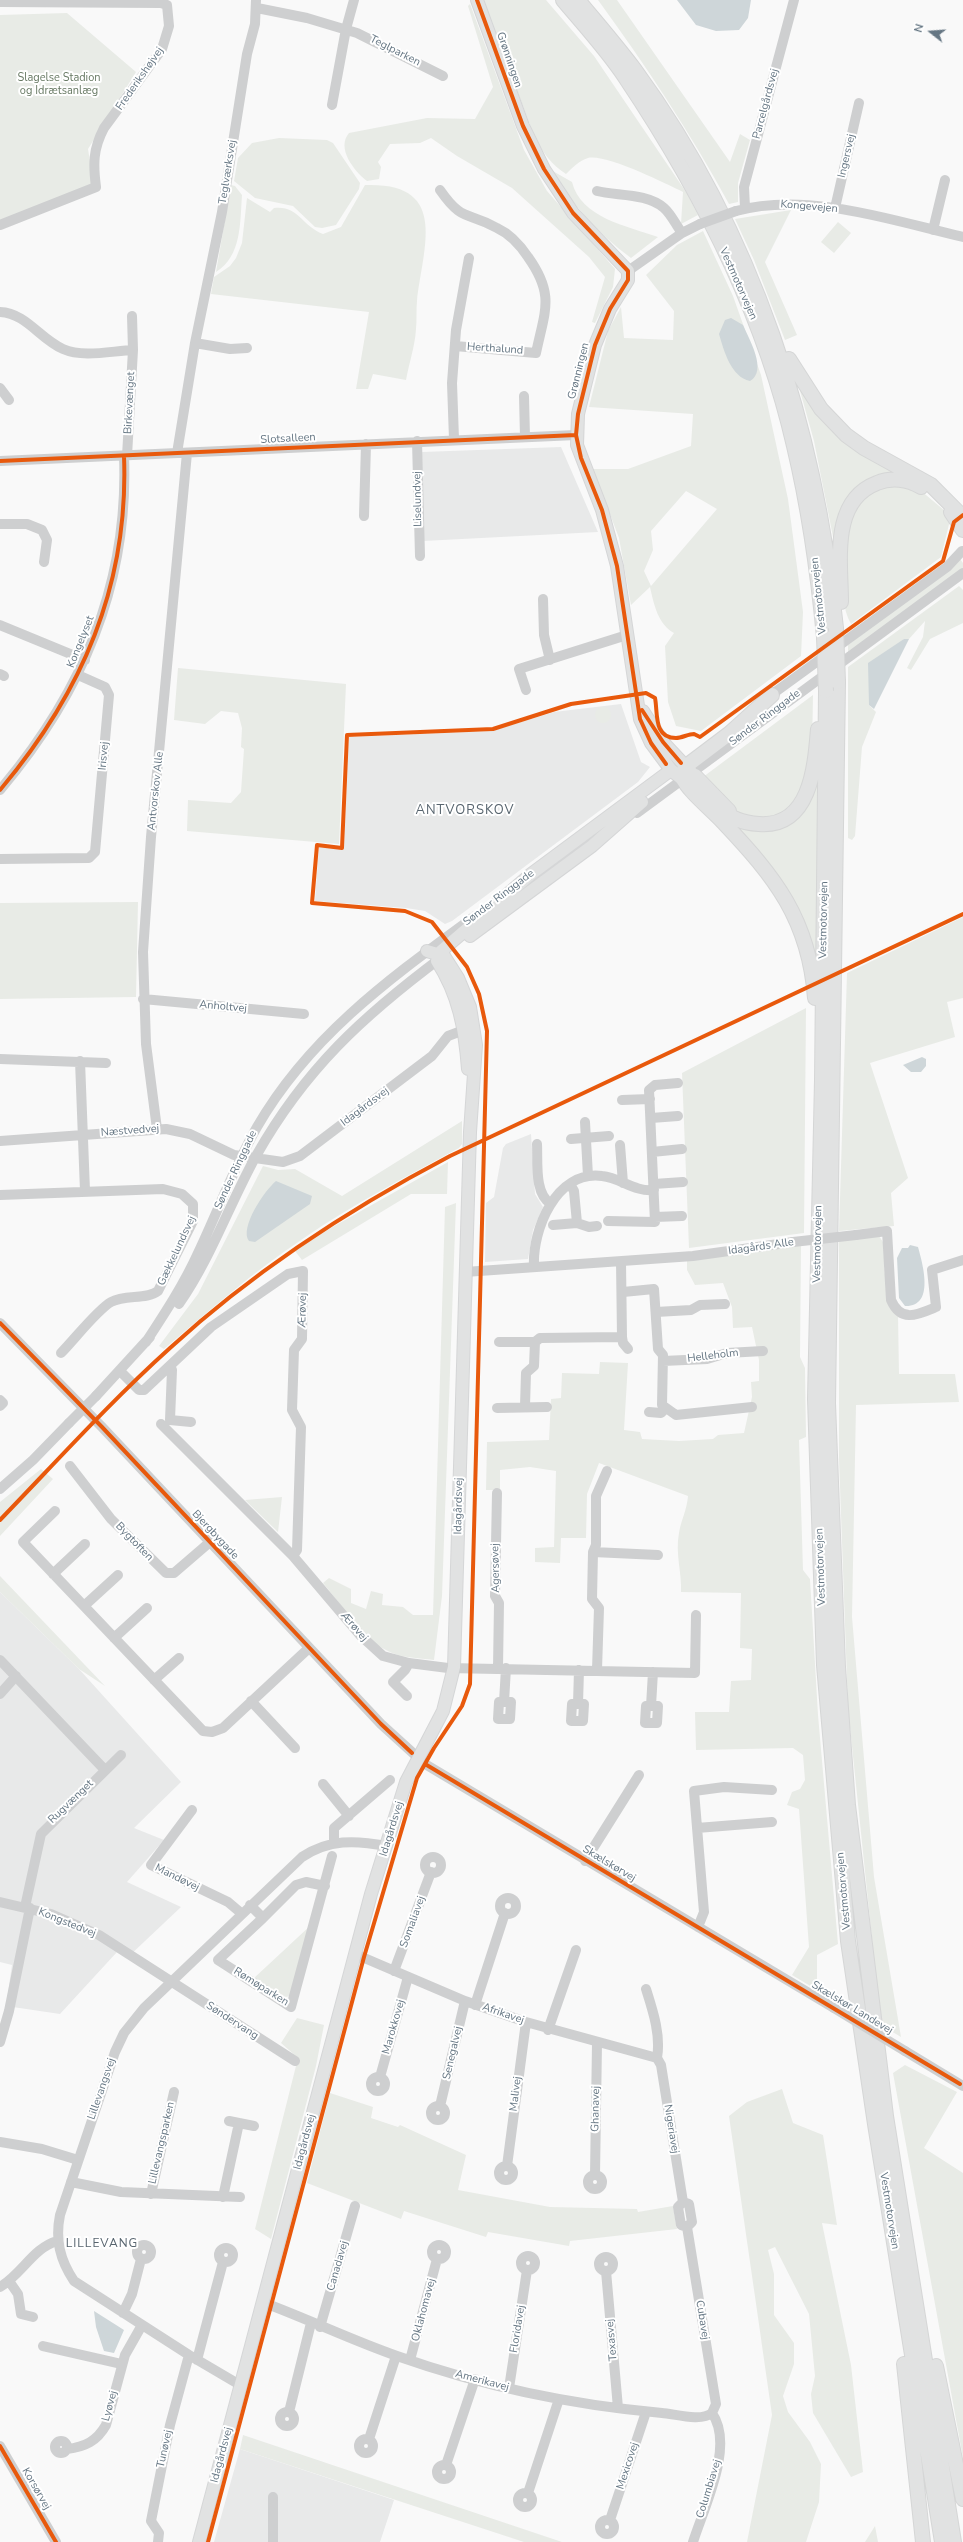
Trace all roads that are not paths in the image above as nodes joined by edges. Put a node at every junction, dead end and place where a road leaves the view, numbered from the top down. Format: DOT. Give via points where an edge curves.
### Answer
graph roads {
  1 [pos="354,0"];
  2 [pos="477,0"];
  3 [pos="563,0"];
  4 [pos="578,0"];
  5 [pos="794,0"];
  6 [pos="0,2"];
  7 [pos="256,4"];
  8 [pos="346,29"];
  9 [pos="443,76"];
  10 [pos="859,103"];
  11 [pos="332,106"];
  12 [pos="945,180"];
  13 [pos="440,190"];
  14 [pos="597,191"];
  15 [pos="835,208"];
  16 [pos="741,210"];
  17 [pos="0,225"];
  18 [pos="933,230"];
  19 [pos="682,233"];
  20 [pos="963,237"];
  21 [pos="469,258"];
  22 [pos="748,270"];
  23 [pos="628,271"];
  24 [pos="0,312"];
  25 [pos="132,316"];
  26 [pos="195,343"];
  27 [pos="454,346"];
  28 [pos="247,348"];
  29 [pos="133,350"];
  30 [pos="0,388"];
  31 [pos="524,396"];
  32 [pos="9,400"];
  33 [pos="576,435"];
  34 [pos="525,437"];
  35 [pos="454,439"];
  36 [pos="417,441"];
  37 [pos="366,444"];
  38 [pos="182,453"];
  39 [pos="126,456"];
  40 [pos="0,461"];
  41 [pos="364,516"];
  42 [pos="963,517"];
  43 [pos="0,524"];
  44 [pos="963,530"];
  45 [pos="963,549"];
  46 [pos="420,556"];
  47 [pos="44,562"];
  48 [pos="963,573"];
  49 [pos="543,599"];
  50 [pos="0,625"];
  51 [pos="838,627"];
  52 [pos="627,635"];
  53 [pos="85,660"];
  54 [pos="550,660"];
  55 [pos="78,675"];
  56 [pos="526,690"];
  57 [pos="824,693"];
  58 [pos="636,695"];
  59 [pos="772,695"];
  60 [pos="682,771"];
  61 [pos="0,790"];
  62 [pos="0,859"];
  63 [pos="437,955"];
  64 [pos="143,999"];
  65 [pos="304,1014"];
  66 [pos="464,1030"];
  67 [pos="0,1059"];
  68 [pos="80,1061"];
  69 [pos="106,1063"];
  70 [pos="822,1080"];
  71 [pos="678,1083"];
  72 [pos="650,1099"];
  73 [pos="622,1100"];
  74 [pos="471,1104"];
  75 [pos="678,1116"];
  76 [pos="651,1118"];
  77 [pos="585,1122"];
  78 [pos="157,1130"];
  79 [pos="81,1135"];
  80 [pos="609,1136"];
  81 [pos="586,1138"];
  82 [pos="571,1139"];
  83 [pos="0,1140"];
  84 [pos="537,1144"];
  85 [pos="620,1145"];
  86 [pos="682,1149"];
  87 [pos="652,1152"];
  88 [pos="241,1156"];
  89 [pos="256,1157"];
  90 [pos="588,1176"];
  91 [pos="683,1182"];
  92 [pos="623,1183"];
  93 [pos="570,1184"];
  94 [pos="654,1187"];
  95 [pos="85,1191"];
  96 [pos="0,1195"];
  97 [pos="551,1204"];
  98 [pos="682,1216"];
  99 [pos="655,1217"];
  100 [pos="608,1221"];
  101 [pos="577,1223"];
  102 [pos="553,1225"];
  103 [pos="598,1226"];
  104 [pos="963,1260"];
  105 [pos="621,1262"];
  106 [pos="534,1268"];
  107 [pos="466,1272"];
  108 [pos="623,1292"];
  109 [pos="725,1304"];
  110 [pos="656,1312"];
  111 [pos="0,1323"];
  112 [pos="622,1337"];
  113 [pos="146,1342"];
  114 [pos="499,1342"];
  115 [pos="534,1342"];
  116 [pos="628,1349"];
  117 [pos="763,1351"];
  118 [pos="61,1353"];
  119 [pos="663,1361"];
  120 [pos="170,1366"];
  121 [pos="120,1371"];
  122 [pos="0,1400"];
  123 [pos="0,1406"];
  124 [pos="525,1406"];
  125 [pos="547,1407"];
  126 [pos="752,1407"];
  127 [pos="497,1408"];
  128 [pos="666,1408"];
  129 [pos="649,1412"];
  130 [pos="191,1422"];
  131 [pos="161,1424"];
  132 [pos="70,1466"];
  133 [pos="607,1471"];
  134 [pos="0,1489"];
  135 [pos="496,1493"];
  136 [pos="55,1511"];
  137 [pos="210,1542"];
  138 [pos="85,1544"];
  139 [pos="593,1552"];
  140 [pos="658,1555"];
  141 [pos="293,1556"];
  142 [pos="53,1574"];
  143 [pos="118,1576"];
  144 [pos="84,1606"];
  145 [pos="147,1608"];
  146 [pos="696,1615"];
  147 [pos="114,1638"];
  148 [pos="309,1648"];
  149 [pos="179,1658"];
  150 [pos="0,1660"];
  151 [pos="408,1663"];
  152 [pos="454,1667"];
  153 [pos="502,1668"];
  154 [pos="578,1670"];
  155 [pos="597,1670"];
  156 [pos="652,1672"];
  157 [pos="16,1676"];
  158 [pos="154,1680"];
  159 [pos="0,1694"];
  160 [pos="407,1696"];
  161 [pos="251,1701"];
  162 [pos="504,1702"];
  163 [pos="578,1704"];
  164 [pos="652,1706"];
  165 [pos="295,1748"];
  166 [pos="121,1755"];
  167 [pos="418,1758"];
  168 [pos="105,1770"];
  169 [pos="639,1775"];
  170 [pos="390,1780"];
  171 [pos="323,1784"];
  172 [pos="772,1790"];
  173 [pos="192,1810"];
  174 [pos="349,1816"];
  175 [pos="772,1822"];
  176 [pos="697,1828"];
  177 [pos="334,1843"];
  178 [pos="387,1846"];
  179 [pos="332,1856"];
  180 [pos="586,1861"];
  181 [pos="431,1872"];
  182 [pos="325,1886"];
  183 [pos="0,1902"];
  184 [pos="250,1905"];
  185 [pos="27,1908"];
  186 [pos="241,1913"];
  187 [pos="505,1914"];
  188 [pos="263,1918"];
  189 [pos="698,1927"];
  190 [pos="576,1950"];
  191 [pos="355,1954"];
  192 [pos="394,1971"];
  193 [pos="408,1977"];
  194 [pos="784,1978"];
  195 [pos="170,1981"];
  196 [pos="646,1989"];
  197 [pos="465,2001"];
  198 [pos="475,2004"];
  199 [pos="526,2022"];
  200 [pos="548,2030"];
  201 [pos="0,2042"];
  202 [pos="597,2043"];
  203 [pos="657,2058"];
  204 [pos="294,2061"];
  205 [pos="380,2077"];
  206 [pos="961,2085"];
  207 [pos="174,2092"];
  208 [pos="882,2093"];
  209 [pos="440,2106"];
  210 [pos="254,2126"];
  211 [pos="0,2142"];
  212 [pos="78,2160"];
  213 [pos="507,2166"];
  214 [pos="595,2175"];
  215 [pos="71,2182"];
  216 [pos="151,2194"];
  217 [pos="223,2197"];
  218 [pos="240,2197"];
  219 [pos="683,2202"];
  220 [pos="887,2202"];
  221 [pos="355,2206"];
  222 [pos="57,2241"];
  223 [pos="141,2259"];
  224 [pos="437,2259"];
  225 [pos="223,2262"];
  226 [pos="527,2270"];
  227 [pos="606,2272"];
  228 [pos="9,2282"];
  229 [pos="0,2287"];
  230 [pos="262,2302"];
  231 [pos="123,2313"];
  232 [pos="33,2317"];
  233 [pos="142,2325"];
  234 [pos="316,2325"];
  235 [pos="43,2346"];
  236 [pos="396,2356"];
  237 [pos="193,2358"];
  238 [pos="410,2360"];
  239 [pos="122,2364"];
  240 [pos="475,2379"];
  241 [pos="240,2385"];
  242 [pos="509,2388"];
  243 [pos="559,2399"];
  244 [pos="618,2408"];
  245 [pos="289,2412"];
  246 [pos="646,2412"];
  247 [pos="712,2413"];
  248 [pos="369,2440"];
  249 [pos="0,2446"];
  250 [pos="67,2449"];
  251 [pos="446,2466"];
  252 [pos="528,2493"];
  253 [pos="274,2497"];
  254 [pos="963,2499"];
  255 [pos="610,2520"];
  256 [pos="56,2542"];
  257 [pos="158,2542"];
  258 [pos="199,2542"];
  259 [pos="273,2542"];
  260 [pos="693,2542"];
  261 [pos="923,2542"];
  262 [pos="942,2542"];
  263 [pos="954,2542"];
  1 -- 8 [label="street"];
  2 -- 23 [label="main road, Grønningen" via="522,126 544,169 573,213"];
  3 -- 57 [label="highway, Vestmotorvejen, bridge" via="624,76 701,202 739,281 775,377 794,445 812,537 824,640"];
  4 -- 22 [label="highway, Vestmotorvejen" via="635,71 682,144"];
  5 -- 16 [label="street, Parcelgårdsvej" via="744,187"];
  6 -- 17 [label="street, Frederikshøjvej" via="161,3 166,5 169,26 162,49 98,140 93,163 96,187"];
  7 -- 8 [label="street, Teglparken"];
  7 -- 26 [label="street, Teglværksvej" via="212,268"];
  8 -- 9 [label="street, Teglparken"];
  8 -- 11 [label="street"];
  10 -- 15 [label="street, Ingersvej"];
  12 -- 18 [label="street"];
  13 -- 27 [label="street, Herthalund" via="458,212 497,227 520,247 540,274 546,294 536,352"];
  14 -- 19 [label="street" via="632,196 655,203 669,213"];
  15 -- 16 [label="street, Kongevejen" via="794,204"];
  15 -- 18 [label="street, Kongevejen"];
  16 -- 19 [label="street, Kongevejen, bridge"];
  18 -- 20 [label="street, Kongevejen"];
  19 -- 23 [label="street, Kongevejen"];
  21 -- 27 [label="street, Herthalund"];
  22 -- 42 [label="highway" via="760,289 796,373 821,409 846,435 864,448 931,485"];
  22 -- 51 [label="highway, Vestmotorvejen" via="788,377 804,434 827,545"];
  23 -- 33 [label="main road, Grønningen" via="628,280 610,309 595,345 578,414"];
  24 -- 29 [label="street" via="18,316 63,349 82,353"];
  25 -- 29 [label="street, Birkevænget"];
  26 -- 28 [label="street" via="230,349"];
  26 -- 38 [label="street, Teglværksvej"];
  27 -- 35 [label="street, Herthalund"];
  29 -- 39 [label="street, Birkevænget"];
  30 -- 32 [label="street"];
  31 -- 34 [label="street"];
  33 -- 34 [label="street, Slotsalleen"];
  33 -- 52 [label="main road, Grønningen" via="581,458 609,535 617,566"];
  34 -- 35 [label="street, Slotsalleen"];
  35 -- 36 [label="street, Slotsalleen"];
  36 -- 37 [label="street, Slotsalleen"];
  36 -- 46 [label="street, Liselundvej"];
  37 -- 38 [label="street, Slotsalleen"];
  37 -- 41 [label="street"];
  38 -- 39 [label="street, Slotsalleen"];
  38 -- 64 [label="street, Antvorskov Alle" via="149,861 143,952"];
  39 -- 40 [label="street, Slotsalleen"];
  39 -- 53 [label="street, Kongelyset" via="125,496 117,561 108,596"];
  43 -- 47 [label="street" via="27,524 42,530 47,540"];
  44 -- 51 [label="highway" via="957,519 938,499 914,483 899,479 886,480 863,490 846,511 842,529"];
  45 -- 59 [label="street, Sønder Ringgade" via="946,567"];
  48 -- 60 [label="street, Sønder Ringgade"];
  49 -- 54 [label="street" via="544,635"];
  50 -- 53 [label="street, Kongelyset"];
  51 -- 208 [label="highway, Vestmotorvejen, bridge" via="828,1404 838,1667 848,1805"];
  52 -- 54 [label="street"];
  52 -- 58 [label="main road, Grønningen"];
  53 -- 55 [label="street, Kongelyset"];
  54 -- 56 [label="street" via="519,669"];
  55 -- 61 [label="street, Kongelyset" via="30,754"];
  55 -- 62 [label="street, Irisvej" via="105,687 109,695 94,854 89,858"];
  57 -- 60 [label="highway" via="814,769 808,791 801,805 790,816 777,822 749,824 728,816"];
  57 -- 70 [label="highway, Vestmotorvejen"];
  58 -- 60 [label="main road, Grønningen" via="654,730"];
  58 -- 60 [label="main road, Grønningen" via="644,731"];
  59 -- 60 [label="highway"];
  60 -- 63 [label="main road, Sønder Ringgade" via="627,813 592,846"];
  60 -- 63 [label="main road, Sønder Ringgade" via="531,874"];
  60 -- 70 [label="highway" via="764,865 800,927 812,970"];
  63 -- 66 [label="main road, Idagårdsvej" via="456,997"];
  63 -- 74 [label="main road, Idagårdsvej" via="465,993 475,1026"];
  63 -- 88 [label="street, Sønder Ringgade" via="348,1013 313,1051 277,1097"];
  63 -- 89 [label="street, Sønder Ringgade" via="346,1036 302,1086"];
  64 -- 65 [label="street, Anholtvej"];
  64 -- 78 [label="street, Antvorskov Alle"];
  66 -- 74 [label="main road, Idagårdsvej"];
  66 -- 89 [label="street, Idagårdsvej" via="448,1036 432,1056 294,1160 278,1162"];
  67 -- 68 [label="street"];
  68 -- 69 [label="street"];
  68 -- 79 [label="street"];
  70 -- 220 [label="highway, Vestmotorvejen" via="815,1399 824,1665 848,1941"];
  71 -- 72 [label="street" via="652,1086 649,1090"];
  72 -- 73 [label="street"];
  72 -- 76 [label="street"];
  74 -- 107 [label="main road, Idagårdsvej"];
  75 -- 76 [label="street"];
  76 -- 87 [label="street"];
  77 -- 81 [label="street"];
  78 -- 79 [label="street, Næstvedvej"];
  78 -- 88 [label="street, Næstvedvej" via="166,1129 190,1134"];
  79 -- 83 [label="street, Næstvedvej"];
  79 -- 95 [label="street"];
  80 -- 81 [label="street"];
  81 -- 82 [label="street"];
  81 -- 90 [label="street"];
  84 -- 97 [label="street" via="540,1192"];
  85 -- 92 [label="street"];
  86 -- 87 [label="street"];
  87 -- 94 [label="street"];
  88 -- 89 [label="street, Næstvedvej"];
  88 -- 113 [label="street, Sønder Ringgade" via="195,1261 178,1293"];
  89 -- 113 [label="street, Sønder Ringgade" via="198,1273 166,1321"];
  90 -- 92 [label="street" via="601,1176"];
  90 -- 93 [label="street"];
  91 -- 94 [label="street"];
  92 -- 94 [label="street" via="645,1191"];
  93 -- 97 [label="street"];
  93 -- 101 [label="street" via="574,1191"];
  94 -- 99 [label="street"];
  95 -- 96 [label="street, Gækkelundsvej"];
  95 -- 118 [label="street, Gækkelundsvej" via="171,1190 190,1200 194,1216 158,1291 110,1302"];
  97 -- 106 [label="street" via="535,1241"];
  98 -- 99 [label="street"];
  99 -- 100 [label="street" via="655,1222"];
  101 -- 102 [label="street"];
  101 -- 103 [label="street" via="589,1227"];
  104 -- 105 [label="street, Idagårds Alle, bridge" via="932,1270 936,1308 908,1316 895,1309 891,1300 887,1231 693,1256"];
  105 -- 106 [label="street, Idagårds Alle"];
  105 -- 108 [label="street"];
  106 -- 107 [label="street, Idagårds Alle"];
  107 -- 152 [label="main road, Idagårdsvej"];
  108 -- 110 [label="street" via="654,1289"];
  108 -- 112 [label="street"];
  109 -- 110 [label="street" via="700,1305 692,1310"];
  110 -- 119 [label="street" via="658,1349 663,1355"];
  111 -- 137 [label="street, Bjergbygade"];
  112 -- 115 [label="street" via="540,1338"];
  112 -- 116 [label="street"];
  113 -- 121 [label="street, Sønder Ringgade"];
  114 -- 115 [label="street"];
  115 -- 124 [label="street" via="534,1366 526,1374"];
  117 -- 119 [label="street, Helleholm" via="727,1353 707,1359"];
  119 -- 128 [label="street" via="662,1405"];
  120 -- 121 [label="street, Ærøvej" via="142,1391"];
  120 -- 130 [label="street" via="170,1420"];
  120 -- 141 [label="street, Ærøvej" via="211,1328 288,1274 303,1271 302,1339 294,1350 292,1410 301,1427 297,1550"];
  121 -- 134 [label="street, Sønder Ringgade, bridge" via="33,1460"];
  122 -- 123 [label="street" via="3,1403"];
  124 -- 125 [label="street"];
  124 -- 127 [label="street"];
  126 -- 128 [label="street" via="676,1415"];
  128 -- 129 [label="street" via="661,1412"];
  131 -- 141 [label="street, Ærøvej"];
  132 -- 137 [label="street, Bygtoften" via="111,1519 166,1573 174,1573"];
  133 -- 139 [label="street" via="596,1496 596,1545"];
  135 -- 153 [label="street, Agersøvej" via="496,1596 499,1603"];
  136 -- 142 [label="street" via="23,1542"];
  137 -- 148 [label="street, Bjergbygade"];
  138 -- 142 [label="street"];
  139 -- 140 [label="street"];
  139 -- 155 [label="street" via="592,1599 599,1608"];
  141 -- 151 [label="street, Ærøvej" via="376,1651 394,1660"];
  142 -- 144 [label="street"];
  143 -- 144 [label="street"];
  144 -- 147 [label="street"];
  145 -- 147 [label="street"];
  146 -- 156 [label="street" via="695,1673"];
  147 -- 158 [label="street"];
  148 -- 161 [label="street"];
  148 -- 167 [label="street, Bjergbygade" via="381,1724"];
  149 -- 158 [label="street"];
  150 -- 157 [label="street"];
  151 -- 152 [label="street, Ærøvej"];
  151 -- 160 [label="street" via="393,1682"];
  152 -- 153 [label="street"];
  152 -- 167 [label="main road, Idagårdsvej" via="443,1711"];
  153 -- 154 [label="street"];
  153 -- 162 [label="street, Agersøvej"];
  154 -- 155 [label="street"];
  154 -- 163 [label="street"];
  155 -- 156 [label="street"];
  156 -- 164 [label="street"];
  157 -- 159 [label="street"];
  157 -- 168 [label="street"];
  158 -- 161 [label="street" via="200,1728 207,1732 223,1728"];
  161 -- 165 [label="street"];
  166 -- 168 [label="street, Rugvænget"];
  167 -- 178 [label="main road, Idagårdsvej" via="406,1782"];
  167 -- 180 [label="street, Skælskørvej" via="429,1768"];
  168 -- 185 [label="street, Rugvænget" via="45,1827 41,1834"];
  169 -- 180 [label="street"];
  170 -- 174 [label="street"];
  171 -- 174 [label="street"];
  172 -- 176 [label="street" via="724,1787 694,1791"];
  173 -- 186 [label="street, Mandøvej" via="151,1865 228,1902"];
  174 -- 177 [label="street" via="334,1828"];
  175 -- 176 [label="street"];
  176 -- 189 [label="street" via="704,1912"];
  177 -- 178 [label="street, Lillevangsvej" via="358,1841"];
  177 -- 184 [label="street, Lillevangsvej" via="316,1848 302,1857"];
  178 -- 191 [label="main road, Idagårdsvej"];
  179 -- 182 [label="street, Rømøparken"];
  180 -- 189 [label="street, Skælskørvej"];
  181 -- 192 [label="street, Somaliavej"];
  182 -- 188 [label="street, Rømøparken" via="301,1882"];
  182 -- 188 [label="street, Rømøparken" via="291,2007 218,1960"];
  183 -- 185 [label="street, Kongstedvej"];
  184 -- 186 [label="street, Lillevangsvej"];
  184 -- 188 [label="street"];
  185 -- 195 [label="street, Kongstedvej" via="76,1923"];
  185 -- 201 [label="street, Rugvænget" via="9,2011"];
  186 -- 195 [label="street, Lillevangsvej"];
  187 -- 198 [label="street"];
  189 -- 194 [label="street, Skælskørvej"];
  190 -- 200 [label="street"];
  191 -- 192 [label="street, Afrikavej"];
  191 -- 230 [label="main road, Idagårdsvej"];
  192 -- 193 [label="street, Afrikavej"];
  193 -- 197 [label="street, Afrikavej"];
  193 -- 205 [label="street, Marokkovej"];
  194 -- 206 [label="street, Skælskør Landevej, bridge" via="907,2052 944,2070"];
  195 -- 204 [label="street, Søndervang"];
  195 -- 212 [label="street, Lillevangsvej" via="135,2017 118,2046"];
  196 -- 203 [label="street, Nigeriavej" via="653,2010 659,2046"];
  197 -- 198 [label="street, Afrikavej"];
  197 -- 209 [label="street, Senegalvej"];
  198 -- 199 [label="street, Afrikavej"];
  199 -- 200 [label="street, Afrikavej"];
  199 -- 213 [label="street, Malivej"];
  200 -- 202 [label="street, Afrikavej"];
  202 -- 203 [label="street, Afrikavej"];
  202 -- 214 [label="street, Ghanavej"];
  203 -- 219 [label="street, Nigeriavej" via="661,2065"];
  207 -- 216 [label="street, Lillevangsparken"];
  208 -- 254 [label="highway" via="892,2126 946,2421"];
  208 -- 263 [label="highway, Vestmotorvejen"];
  210 -- 217 [label="street" via="234,2122"];
  211 -- 212 [label="street" via="42,2149"];
  212 -- 215 [label="street, Lillevangsvej"];
  215 -- 216 [label="street, Lillevangsparken" via="120,2192"];
  215 -- 222 [label="street, Lillevangsvej" via="60,2215"];
  216 -- 217 [label="street, Lillevangsparken"];
  217 -- 218 [label="street, Lillevangsparken"];
  219 -- 247 [label="street, Cubavej" via="678,2207 679,2216 681,2225 687,2227 716,2404"];
  220 -- 261 [label="highway" via="888,2236 916,2459"];
  220 -- 262 [label="highway, Vestmotorvejen"];
  221 -- 234 [label="street, Canadavej"];
  222 -- 228 [label="street" via="41,2248"];
  222 -- 231 [label="street, Lillevangsvej" via="66,2269 74,2281"];
  223 -- 231 [label="street" via="132,2294"];
  224 -- 238 [label="street, Oklahomavej"];
  225 -- 237 [label="street, Tunøvej"];
  226 -- 242 [label="street, Floridavej"];
  227 -- 244 [label="street, Texasvej"];
  228 -- 229 [label="street"];
  228 -- 232 [label="street" via="18,2294 20,2312 24,2316"];
  230 -- 234 [label="street, Amerikavej"];
  230 -- 241 [label="main road, Idagårdsvej"];
  231 -- 233 [label="street, Lillevangsvej"];
  233 -- 237 [label="street, Lillevangsvej"];
  233 -- 239 [label="street, Lyøvej"];
  234 -- 236 [label="street, Amerikavej"];
  234 -- 245 [label="street, Canadavej"];
  235 -- 239 [label="street"];
  236 -- 238 [label="street, Amerikavej"];
  236 -- 248 [label="street"];
  237 -- 241 [label="street, Lillevangsvej"];
  237 -- 257 [label="street, Tunøvej" via="170,2424 151,2520 159,2533"];
  238 -- 240 [label="street, Amerikavej"];
  239 -- 250 [label="street, Lyøvej" via="106,2425 101,2434 86,2445"];
  240 -- 242 [label="street, Amerikavej"];
  240 -- 251 [label="street"];
  241 -- 258 [label="main road, Idagårdsvej"];
  242 -- 243 [label="street, Amerikavej"];
  243 -- 244 [label="street, Amerikavej"];
  243 -- 252 [label="street"];
  244 -- 246 [label="street, Amerikavej"];
  246 -- 247 [label="street, Amerikavej" via="694,2416 707,2416"];
  246 -- 255 [label="street, Mexicovej"];
  247 -- 260 [label="street, Columbiavej" via="719,2423 720,2457"];
  249 -- 256 [label="street, Korsørvej"];
  253 -- 259 [label="street"];
}
